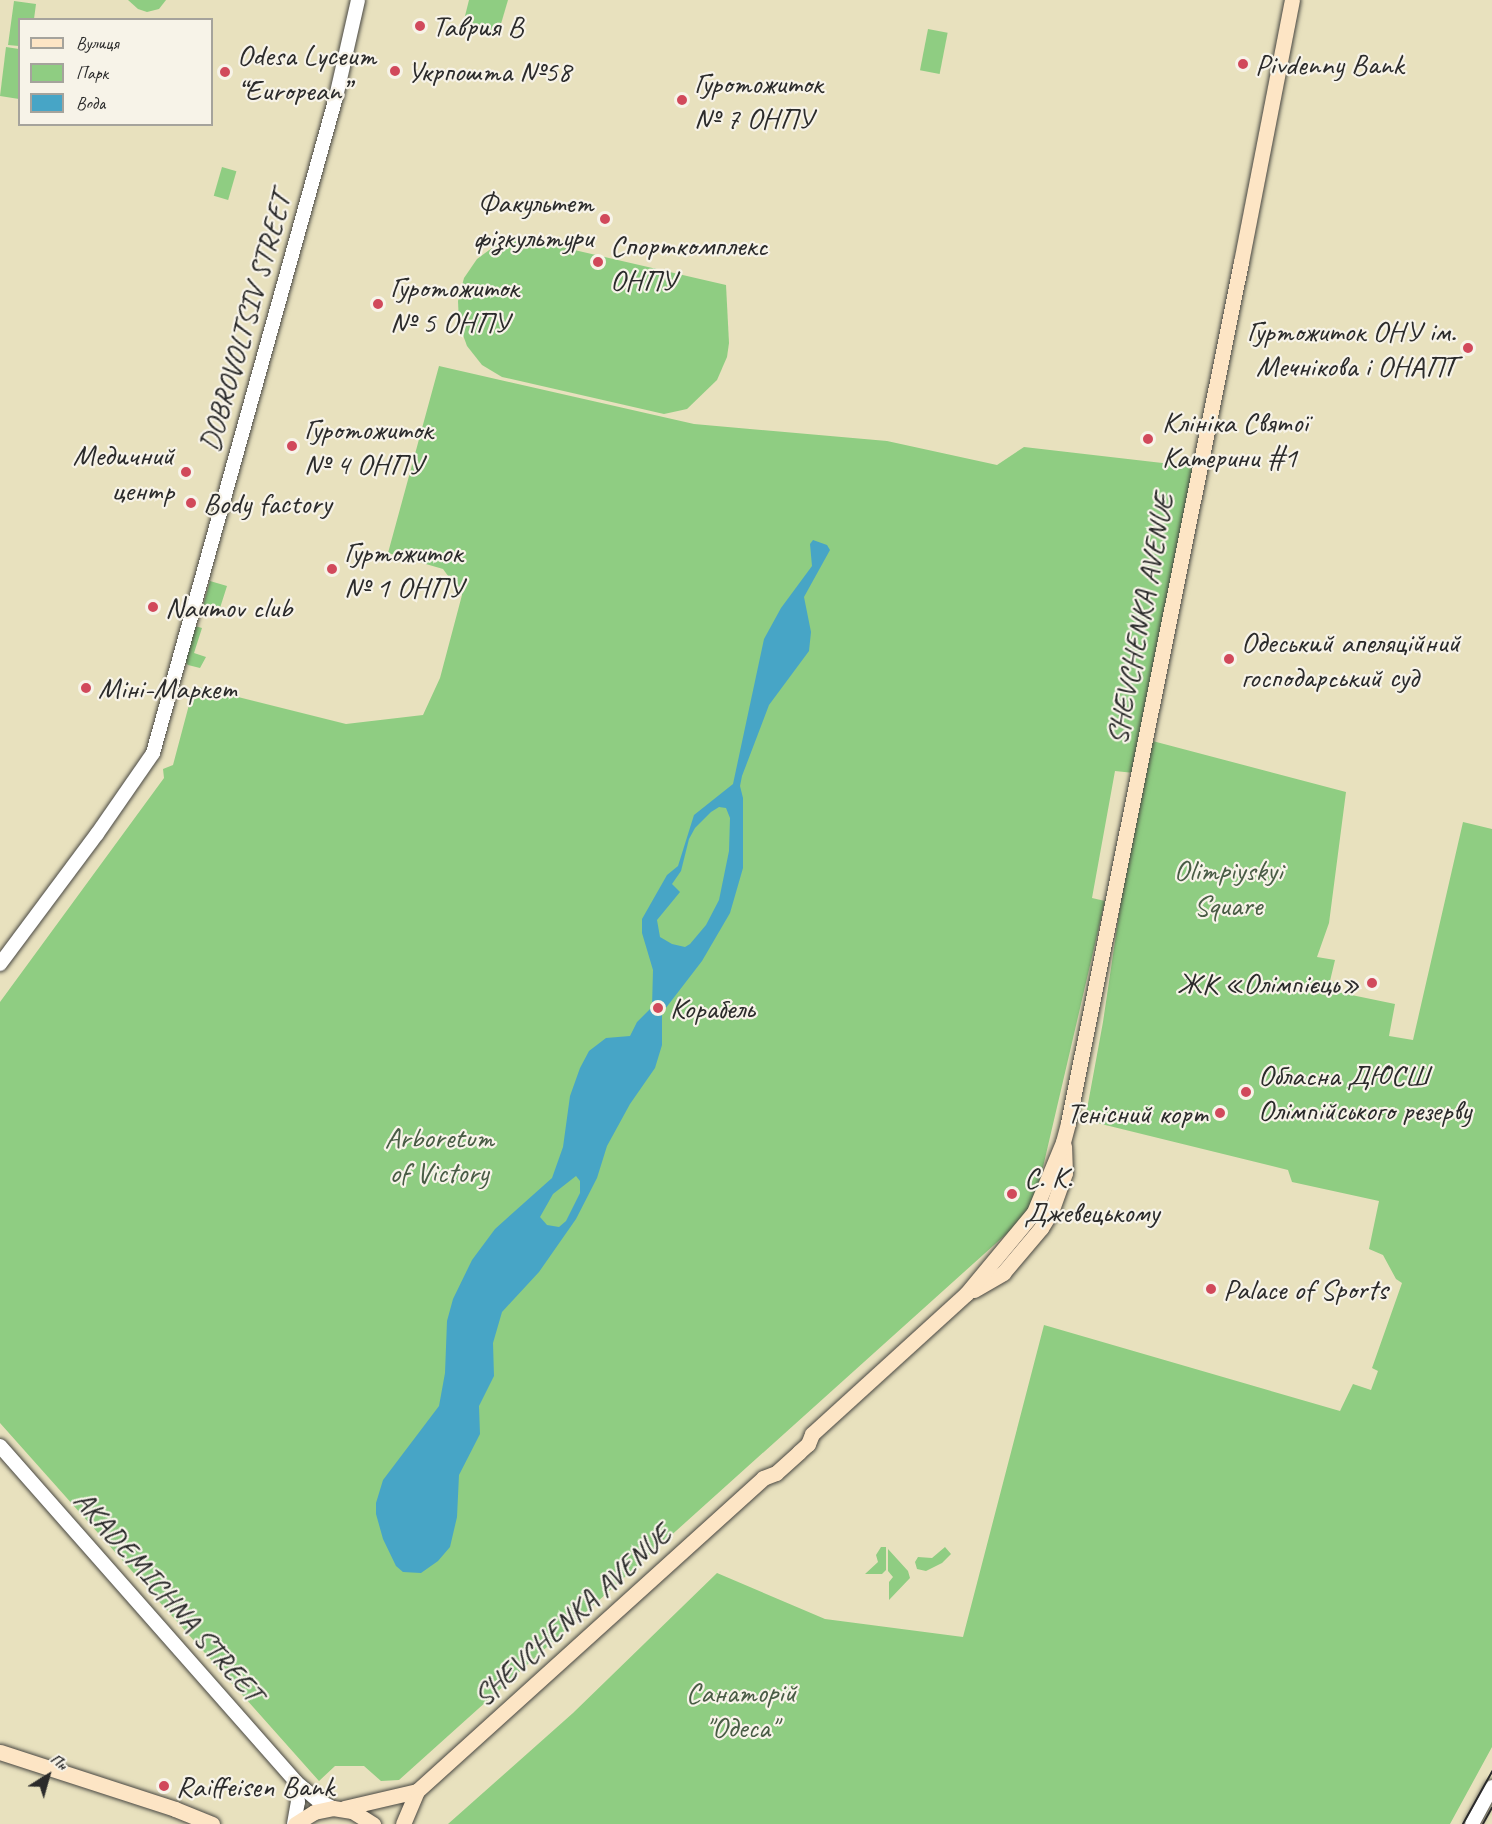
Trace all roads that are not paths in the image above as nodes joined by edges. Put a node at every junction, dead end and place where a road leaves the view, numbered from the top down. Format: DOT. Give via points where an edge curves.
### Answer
graph roads {
  1 [pos="358,0"];
  2 [pos="1292,0"];
  3 [pos="0,964"];
  4 [pos="0,1446"];
  5 [pos="0,1752"];
  6 [pos="296,1782"];
  7 [pos="1492,1787"];
  8 [pos="417,1791"];
  9 [pos="339,1808"];
  10 [pos="212,1824"];
  11 [pos="295,1824"];
  12 [pos="373,1824"];
  13 [pos="403,1824"];
  14 [pos="1472,1824"];
  1 -- 3 [label="street, DOBROVOLTSIV STREET" via="336,97 153,753"];
  2 -- 8 [label="main road, SHEVCHENKA AVENUE" via="1063,1142 1034,1212 966,1294 812,1434 802,1436 769,1465 764,1478"];
  4 -- 6 [label="street, AKADEMICHNA STREET"];
  5 -- 10 [label="main road"];
  6 -- 9 [label="street, AKADEMICHNA STREET" via="319,1801"];
  6 -- 11 [label="street"];
  7 -- 14 [label="street"];
  8 -- 9 [label="main road, SHEVCHENKA AVENUE"];
  8 -- 13 [label="main road, SHEVCHENKA AVENUE"];
  9 -- 11 [label="main road, SHEVCHENKA AVENUE" via="314,1812"];
  9 -- 12 [label="main road"];
}
